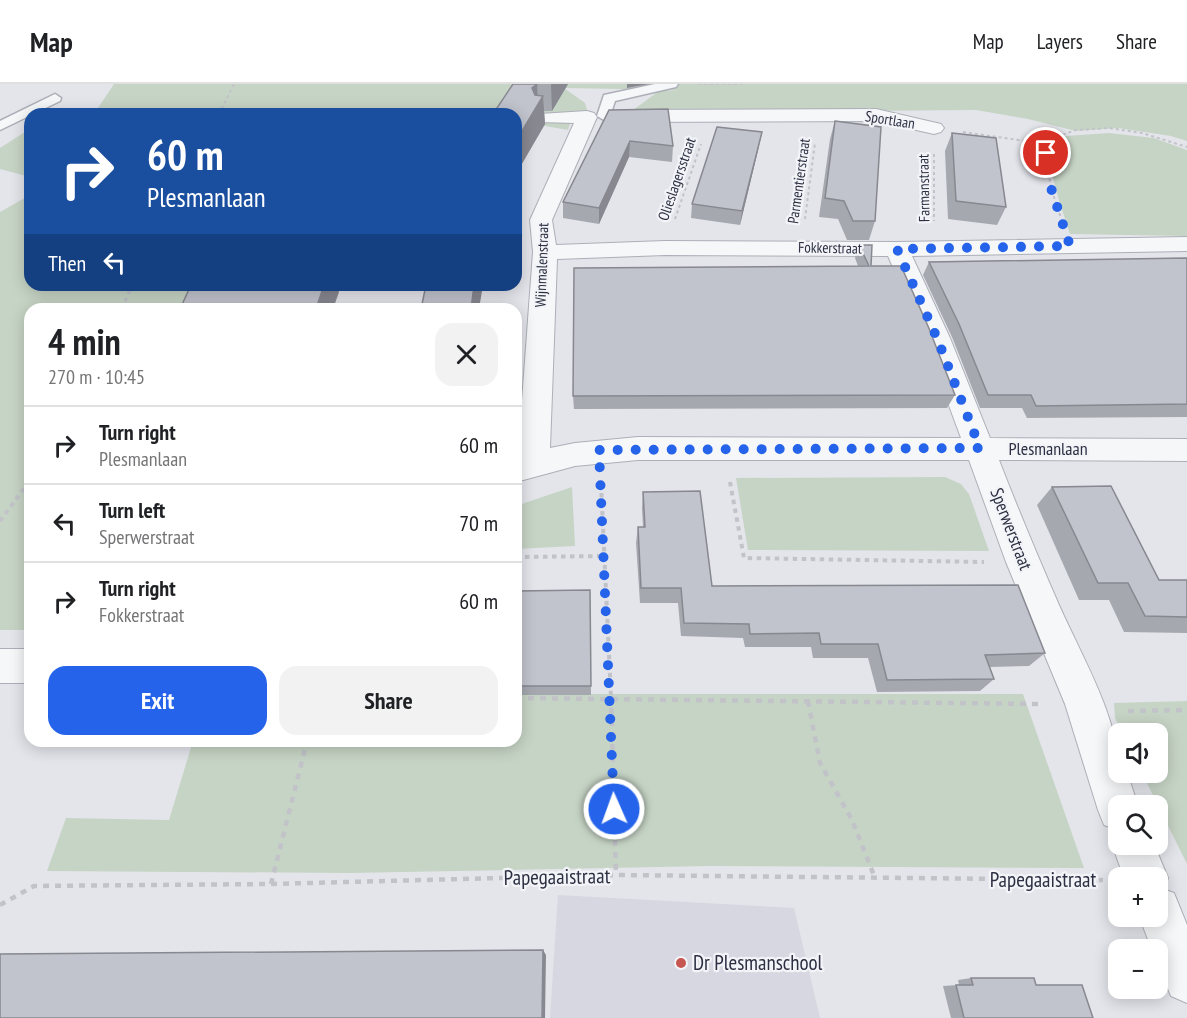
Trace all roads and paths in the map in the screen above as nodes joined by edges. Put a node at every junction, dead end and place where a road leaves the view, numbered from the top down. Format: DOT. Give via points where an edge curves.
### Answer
graph roads {
  1 [pos="234,84"];
  2 [pos="672,84"];
  3 [pos="742,84"];
  4 [pos="55,98"];
  5 [pos="35,108"];
  6 [pos="222,108"];
  7 [pos="24,114"];
  8 [pos="819,114"];
  9 [pos="596,116"];
  10 [pos="706,116"];
  11 [pos="546,118"];
  12 [pos="0,126"];
  13 [pos="933,128"];
  14 [pos="1044,143"];
  15 [pos="1187,147"];
  16 [pos="1187,244"];
  17 [pos="1070,246"];
  18 [pos="665,248"];
  19 [pos="794,248"];
  20 [pos="935,248"];
  21 [pos="897,249"];
  22 [pos="545,252"];
  23 [pos="980,448"];
  24 [pos="599,450"];
  25 [pos="724,450"];
  26 [pos="1187,450"];
  27 [pos="525,466"];
  28 [pos="24,488"];
  29 [pos="0,521"];
  30 [pos="605,556"];
  31 [pos="522,557"];
  32 [pos="1023,562"];
  33 [pos="0,666"];
  34 [pos="24,666"];
  35 [pos="522,698"];
  36 [pos="611,698"];
  37 [pos="808,701"];
  38 [pos="1084,704"];
  39 [pos="1187,710"];
  40 [pos="305,747"];
  41 [pos="1114,795"];
  42 [pos="616,875"];
  43 [pos="875,878"];
  44 [pos="1108,879"];
  45 [pos="271,884"];
  46 [pos="0,905"];
  47 [pos="1170,919"];
  48 [pos="1187,980"];
  1 -- 6 [label="path"];
  2 -- 3 [label="path"];
  2 -- 9 [label="lane" via="609,98"];
  4 -- 5 [label="lane"];
  7 -- 12 [label="lane"];
  8 -- 10 [label="street, Sportlaan"];
  8 -- 13 [label="street, Sportlaan" via="876,115"];
  8 -- 19 [label="path, Parmentierstraat" via="802,235"];
  9 -- 10 [label="street, Sportlaan"];
  9 -- 11 [label="street"];
  9 -- 22 [label="street, Wijnmalenstraat" via="541,220"];
  10 -- 18 [label="path, Olieslagersstraat" via="703,136"];
  13 -- 14 [label="path, Sportlaan"];
  13 -- 20 [label="path, Farmanstraat"];
  14 -- 15 [label="path, Sportlaan" via="1086,129 1119,130"];
  14 -- 17 [label="path" via="1051,188"];
  16 -- 17 [label="street, Fokkerstraat"];
  17 -- 20 [label="street, Fokkerstraat"];
  18 -- 19 [label="street, Fokkerstraat"];
  18 -- 22 [label="street, Fokkerstraat"];
  19 -- 21 [label="street, Fokkerstraat"];
  20 -- 21 [label="street, Fokkerstraat"];
  21 -- 23 [label="street, Sperwerstraat"];
  22 -- 27 [label="street, Wijnmalenstraat"];
  23 -- 25 [label="street, Plesmanlaan"];
  23 -- 26 [label="street, Plesmanlaan"];
  23 -- 32 [label="street, Sperwerstraat"];
  24 -- 25 [label="street, Plesmanlaan"];
  24 -- 27 [label="street, Plesmanlaan"];
  24 -- 30 [label="path"];
  25 -- 32 [label="path" via="744,558"];
  28 -- 29 [label="path"];
  30 -- 31 [label="path"];
  30 -- 36 [label="path"];
  32 -- 38 [label="street, Sperwerstraat"];
  33 -- 34 [label="street"];
  35 -- 36 [label="path"];
  36 -- 37 [label="path"];
  36 -- 42 [label="path"];
  37 -- 38 [label="path"];
  37 -- 43 [label="path" via="820,763 852,820"];
  38 -- 39 [label="path" via="1108,711"];
  38 -- 41 [label="street, Sperwerstraat"];
  40 -- 45 [label="path"];
  42 -- 43 [label="path, Papegaaistraat"];
  42 -- 45 [label="path, Papegaaistraat"];
  43 -- 44 [label="path, Papegaaistraat"];
  45 -- 46 [label="path, Papegaaistraat" via="34,886"];
  47 -- 48 [label="street"];
}
